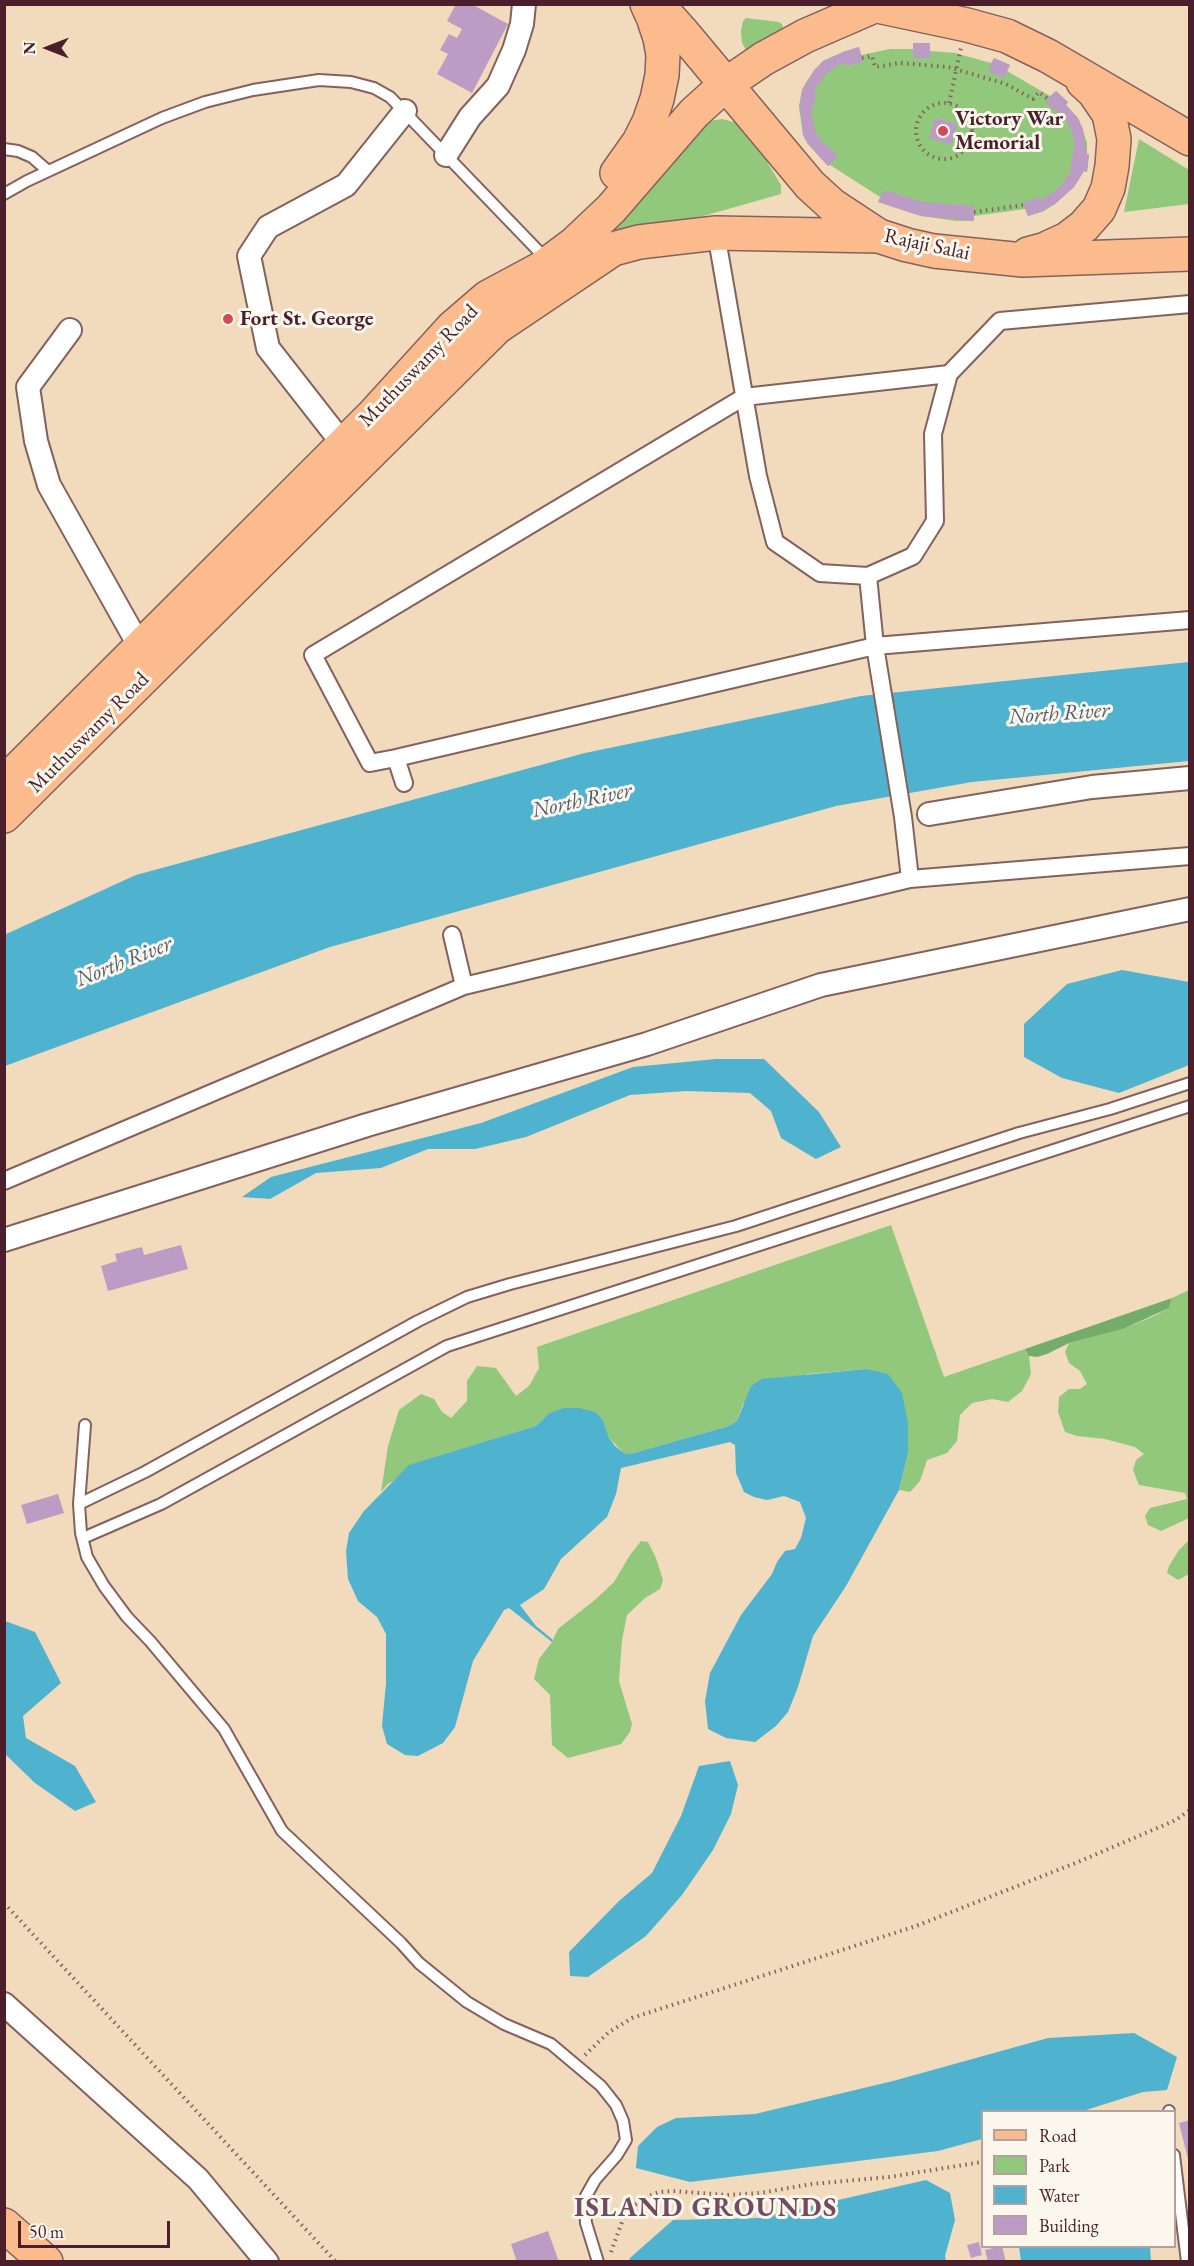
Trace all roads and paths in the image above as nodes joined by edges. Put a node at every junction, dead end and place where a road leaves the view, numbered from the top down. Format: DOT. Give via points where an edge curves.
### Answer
graph roads {
  1 [pos="524,4"];
  2 [pos="646,4"];
  3 [pos="657,4"];
  4 [pos="871,5"];
  5 [pos="966,28"];
  6 [pos="862,58"];
  7 [pos="957,69"];
  8 [pos="1069,69"];
  9 [pos="725,85"];
  10 [pos="1048,99"];
  11 [pos="949,103"];
  12 [pos="405,111"];
  13 [pos="1190,139"];
  14 [pos="4,149"];
  15 [pos="446,155"];
  16 [pos="48,171"];
  17 [pos="4,194"];
  18 [pos="1024,205"];
  19 [pos="974,212"];
  20 [pos="716,233"];
  21 [pos="879,236"];
  22 [pos="1190,255"];
  23 [pos="1009,259"];
  24 [pos="549,263"];
  25 [pos="1190,304"];
  26 [pos="70,330"];
  27 [pos="949,375"];
  28 [pos="744,397"];
  29 [pos="343,444"];
  30 [pos="868,576"];
  31 [pos="1190,620"];
  32 [pos="875,646"];
  33 [pos="140,647"];
  34 [pos="396,758"];
  35 [pos="1190,778"];
  36 [pos="4,783"];
  37 [pos="404,783"];
  38 [pos="929,814"];
  39 [pos="4,816"];
  40 [pos="1190,856"];
  41 [pos="910,879"];
  42 [pos="1190,909"];
  43 [pos="452,935"];
  44 [pos="464,986"];
  45 [pos="1190,1083"];
  46 [pos="1190,1106"];
  47 [pos="4,1181"];
  48 [pos="4,1240"];
  49 [pos="85,1425"];
  50 [pos="79,1504"];
  51 [pos="83,1538"];
  52 [pos="1190,1810"];
  53 [pos="4,1903"];
  54 [pos="4,2004"];
  55 [pos="577,2065"];
  56 [pos="981,2162"];
  57 [pos="1176,2171"];
  58 [pos="4,2225"];
  59 [pos="609,2256"];
  60 [pos="46,2262"];
  61 [pos="267,2262"];
  62 [pos="336,2262"];
  63 [pos="598,2262"];
  64 [pos="1187,2262"];
  1 -- 15 [label="street" via="514,50 498,86 470,117"];
  2 -- 24 [label="main road" via="663,55 657,99 649,122 628,157 572,226"];
  3 -- 9 [label="main road, Rajaji Salai"];
  4 -- 5 [label="main road"];
  4 -- 9 [label="main road, Muthuswamy Road" via="763,59"];
  5 -- 7 [label="path"];
  5 -- 8 [label="main road" via="1007,36"];
  6 -- 7 [label="path" via="872,56 875,67 917,63"];
  7 -- 10 [label="path" via="1006,84 1033,99 1039,92"];
  7 -- 11 [label="path"];
  8 -- 13 [label="main road"];
  8 -- 23 [label="main road" via="1094,92 1109,114 1114,140 1108,188 1099,209 1066,239"];
  9 -- 21 [label="main road, Rajaji Salai" via="817,192"];
  9 -- 24 [label="main road, Muthuswamy Road" via="687,120 595,225"];
  11 -- 11 [label="path" via="961,107 973,131 960,155 941,159 924,151 916,124 927,108"];
  12 -- 15 [label="lane"];
  12 -- 16 [label="lane" via="374,88 351,82 319,80 253,90 162,118"];
  12 -- 29 [label="street" via="346,185 268,227 249,256 268,348"];
  14 -- 16 [label="lane" via="32,157"];
  15 -- 24 [label="lane"];
  16 -- 17 [label="lane"];
  18 -- 19 [label="path"];
  20 -- 21 [label="main road, Muthuswamy Road"];
  20 -- 28 [label="street"];
  20 -- 39 [label="main road, Muthuswamy Road" via="613,249 497,327"];
  21 -- 23 [label="main road, Rajaji Salai" via="934,251"];
  22 -- 23 [label="main road, Rajaji Salai"];
  24 -- 29 [label="main road, Muthuswamy Road" via="488,297 452,328"];
  25 -- 27 [label="street" via="1000,321"];
  26 -- 33 [label="street" via="28,387 36,441 49,485"];
  27 -- 28 [label="street"];
  27 -- 30 [label="street" via="933,434 935,521 913,556"];
  28 -- 30 [label="street" via="775,542 820,573"];
  28 -- 34 [label="street" via="313,655 370,763"];
  29 -- 33 [label="main road, Muthuswamy Road"];
  30 -- 32 [label="street"];
  31 -- 32 [label="street"];
  32 -- 34 [label="street"];
  32 -- 41 [label="street"];
  33 -- 36 [label="main road, Muthuswamy Road"];
  34 -- 37 [label="street"];
  35 -- 38 [label="street" via="1092,787"];
  40 -- 41 [label="street"];
  41 -- 44 [label="street"];
  42 -- 48 [label="street" via="821,985 647,1044 367,1125"];
  43 -- 44 [label="street"];
  44 -- 47 [label="street"];
  45 -- 50 [label="lane" via="1019,1133 736,1226 467,1297"];
  46 -- 51 [label="lane" via="447,1346 162,1504"];
  49 -- 50 [label="lane"];
  50 -- 51 [label="lane"];
  51 -- 55 [label="lane" via="87,1557 104,1586 224,1729 282,1831 419,1963 466,2002 551,2044"];
  52 -- 55 [label="path" via="1176,1820 1078,1862 916,1926 632,2018 592,2046"];
  53 -- 62 [label="path"];
  54 -- 61 [label="street" via="198,2179"];
  55 -- 63 [label="lane" via="616,2105 626,2140 586,2196 586,2223"];
  56 -- 59 [label="path" via="760,2193 659,2192 630,2209"];
  57 -- 64 [label="lane"];
  58 -- 60 [label="main road"];
}
